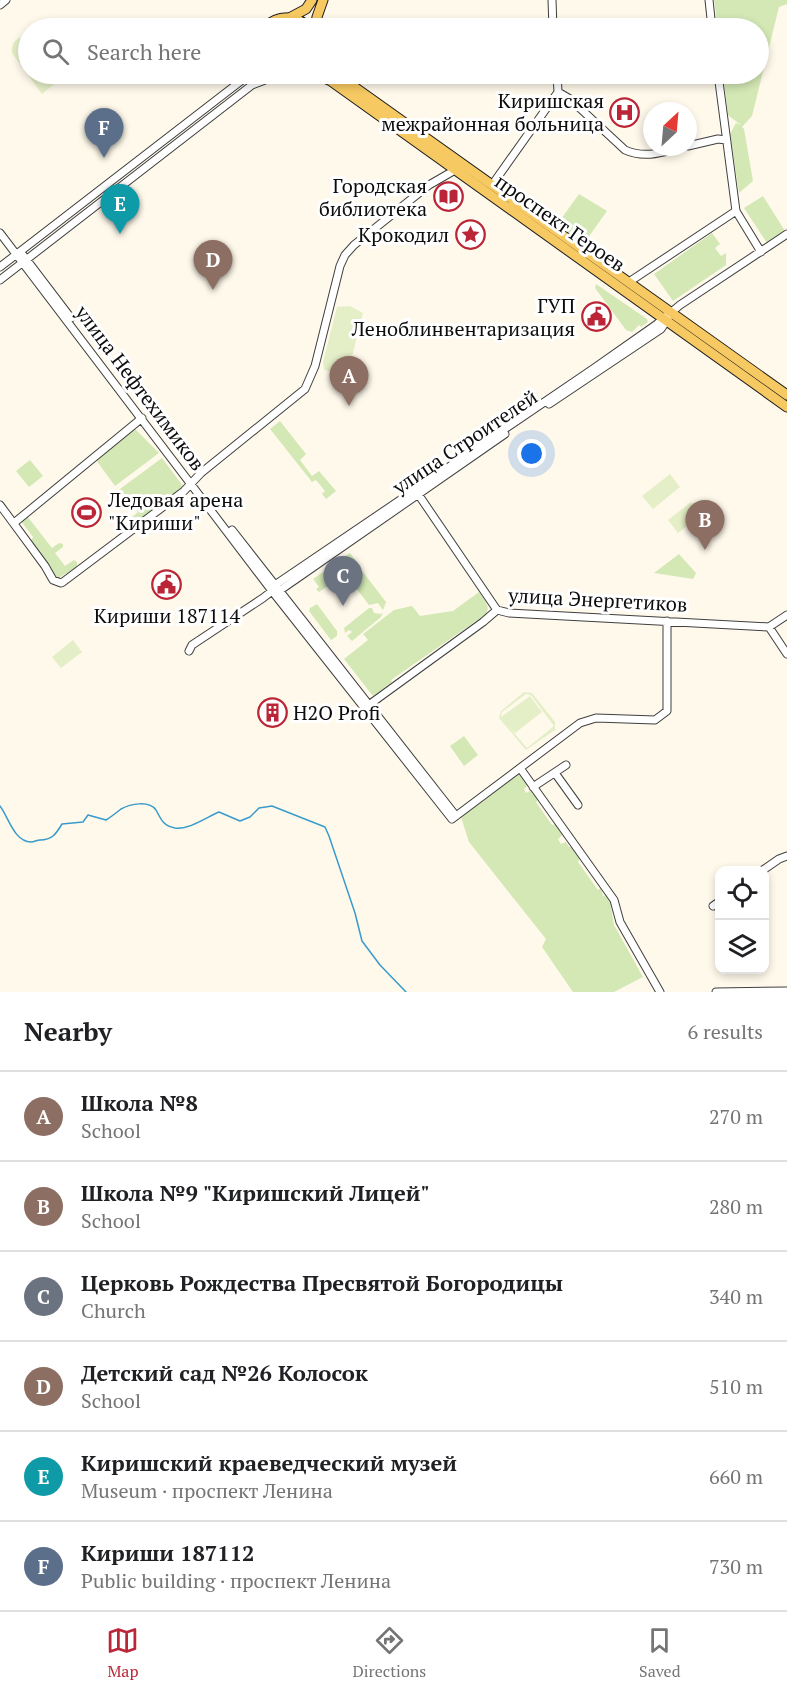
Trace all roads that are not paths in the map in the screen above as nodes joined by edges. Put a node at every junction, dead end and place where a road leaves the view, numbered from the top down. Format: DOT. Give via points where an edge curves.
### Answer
graph roads {
  1 [pos="6,0"];
  2 [pos="312,0"];
  3 [pos="323,0"];
  4 [pos="552,0"];
  5 [pos="709,0"];
  6 [pos="0,5"];
  7 [pos="291,17"];
  8 [pos="285,18"];
  9 [pos="294,18"];
  10 [pos="317,18"];
  11 [pos="553,18"];
  12 [pos="711,18"];
  13 [pos="237,84"];
  14 [pos="254,84"];
  15 [pos="335,84"];
  16 [pos="350,84"];
  17 [pos="558,84"];
  18 [pos="719,84"];
  19 [pos="558,92"];
  20 [pos="726,140"];
  21 [pos="697,144"];
  22 [pos="643,155"];
  23 [pos="455,170"];
  24 [pos="492,185"];
  25 [pos="736,211"];
  26 [pos="0,226"];
  27 [pos="0,233"];
  28 [pos="787,234"];
  29 [pos="761,252"];
  30 [pos="18,253"];
  31 [pos="24,260"];
  32 [pos="0,267"];
  33 [pos="0,280"];
  34 [pos="629,282"];
  35 [pos="672,312"];
  36 [pos="665,320"];
  37 [pos="787,395"];
  38 [pos="787,406"];
  39 [pos="142,418"];
  40 [pos="192,482"];
  41 [pos="416,492"];
  42 [pos="0,505"];
  43 [pos="14,523"];
  44 [pos="275,589"];
  45 [pos="497,610"];
  46 [pos="787,615"];
  47 [pos="667,621"];
  48 [pos="769,627"];
  49 [pos="189,651"];
  50 [pos="787,654"];
  51 [pos="366,707"];
  52 [pos="566,765"];
  53 [pos="520,768"];
  54 [pos="555,773"];
  55 [pos="533,787"];
  56 [pos="578,805"];
  57 [pos="787,856"];
  58 [pos="769,866"];
  59 [pos="787,991"];
  60 [pos="660,992"];
  61 [pos="716,992"];
  1 -- 6 [label="street"];
  2 -- 7 [label="main road" via="306,9"];
  3 -- 10 [label="main road"];
  4 -- 11 [label="street"];
  5 -- 12 [label="street"];
  7 -- 8 [label="main road"];
  7 -- 9 [label="main road"];
  13 -- 30 [label="street"];
  14 -- 31 [label="street"];
  15 -- 23 [label="main road, проспект Героев"];
  16 -- 24 [label="main road, проспект Героев"];
  17 -- 19 [label="street"];
  18 -- 20 [label="street"];
  19 -- 22 [label="street" via="625,150"];
  19 -- 24 [label="street"];
  20 -- 21 [label="street"];
  20 -- 25 [label="street"];
  23 -- 36 [label="main road, проспект Героев"];
  23 -- 40 [label="street" via="429,185 345,255 315,366 305,389"];
  24 -- 34 [label="main road, проспект Героев"];
  25 -- 29 [label="street"];
  25 -- 34 [label="street"];
  26 -- 30 [label="street"];
  27 -- 30 [label="street"];
  28 -- 29 [label="street, улица Строителей"];
  29 -- 35 [label="street, улица Строителей"];
  30 -- 31 [label="street"];
  30 -- 32 [label="street"];
  31 -- 33 [label="street"];
  31 -- 39 [label="street, улица Нефтехимиков"];
  31 -- 40 [label="street"];
  34 -- 35 [label="main road, проспект Героев"];
  35 -- 36 [label="street, улица Строителей"];
  35 -- 37 [label="main road, проспект Героев"];
  36 -- 38 [label="main road, проспект Героев"];
  36 -- 41 [label="street, улица Строителей"];
  39 -- 40 [label="street, улица Нефтехимиков"];
  39 -- 43 [label="street"];
  40 -- 43 [label="street" via="61,583 53,580"];
  40 -- 44 [label="street, улица Нефтехимиков"];
  41 -- 44 [label="street, улица Строителей"];
  41 -- 45 [label="street"];
  42 -- 43 [label="street"];
  44 -- 49 [label="street, улица Строителей" via="192,645"];
  44 -- 51 [label="street, улица Нефтехимиков"];
  45 -- 47 [label="street, улица Энергетиков"];
  45 -- 51 [label="street, улица Энергетиков"];
  46 -- 48 [label="street"];
  47 -- 48 [label="street, улица Энергетиков"];
  47 -- 53 [label="street" via="667,711 655,720 596,718 580,723"];
  48 -- 50 [label="street"];
  51 -- 53 [label="street, улица Нефтехимиков" via="454,818"];
  52 -- 54 [label="street"];
  53 -- 55 [label="street"];
  54 -- 55 [label="street"];
  54 -- 56 [label="street"];
  55 -- 60 [label="street" via="614,900 620,922"];
  57 -- 58 [label="street"];
  59 -- 61 [label="street"];
}
